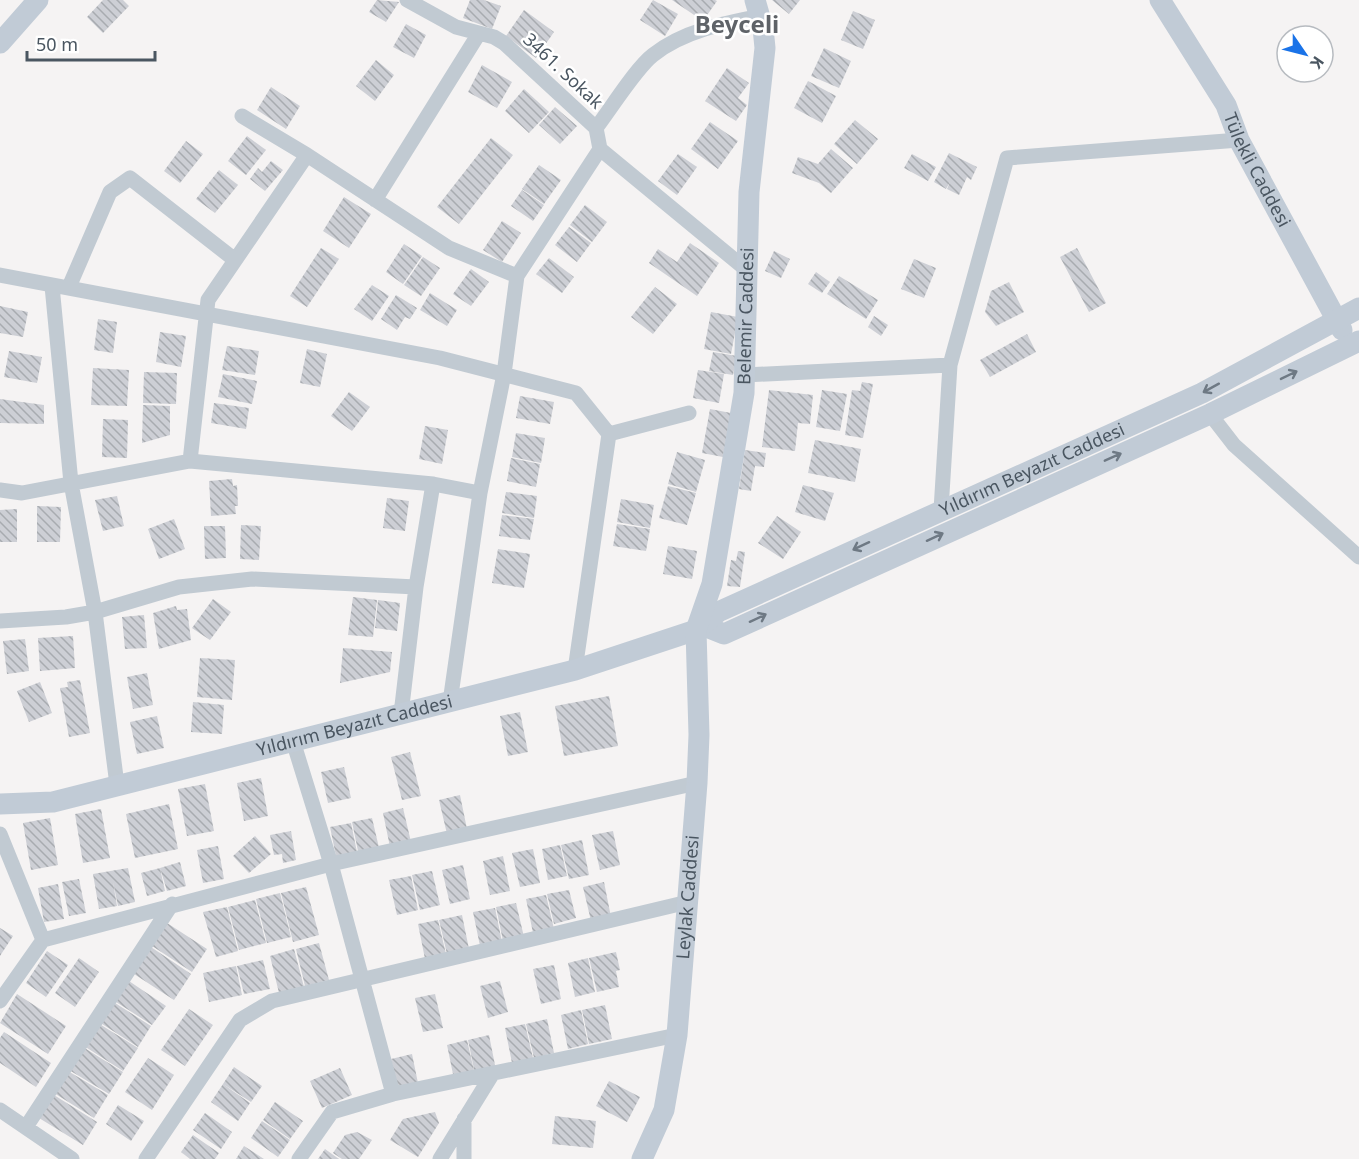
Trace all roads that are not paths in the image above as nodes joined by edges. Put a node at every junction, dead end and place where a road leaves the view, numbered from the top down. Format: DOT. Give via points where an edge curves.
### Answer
graph roads {
  1 [pos="38,0"];
  2 [pos="407,0"];
  3 [pos="1160,0"];
  4 [pos="758,8"];
  5 [pos="478,35"];
  6 [pos="0,43"];
  7 [pos="242,116"];
  8 [pos="596,128"];
  9 [pos="1239,140"];
  10 [pos="600,149"];
  11 [pos="307,155"];
  12 [pos="375,200"];
  13 [pos="235,260"];
  14 [pos="747,271"];
  15 [pos="0,275"];
  16 [pos="516,276"];
  17 [pos="52,286"];
  18 [pos="69,287"];
  19 [pos="1359,308"];
  20 [pos="206,315"];
  21 [pos="1335,318"];
  22 [pos="1354,343"];
  23 [pos="950,364"];
  24 [pos="504,375"];
  25 [pos="745,375"];
  26 [pos="688,413"];
  27 [pos="1210,414"];
  28 [pos="609,434"];
  29 [pos="190,461"];
  30 [pos="71,483"];
  31 [pos="433,484"];
  32 [pos="0,490"];
  33 [pos="480,493"];
  34 [pos="941,510"];
  35 [pos="1359,557"];
  36 [pos="416,587"];
  37 [pos="96,612"];
  38 [pos="0,621"];
  39 [pos="700,628"];
  40 [pos="575,670"];
  41 [pos="450,702"];
  42 [pos="401,714"];
  43 [pos="292,741"];
  44 [pos="697,783"];
  45 [pos="117,785"];
  46 [pos="0,804"];
  47 [pos="0,834"];
  48 [pos="331,864"];
  49 [pos="688,902"];
  50 [pos="172,904"];
  51 [pos="43,940"];
  52 [pos="361,978"];
  53 [pos="0,1001"];
  54 [pos="677,1035"];
  55 [pos="493,1073"];
  56 [pos="393,1094"];
  57 [pos="0,1110"];
  58 [pos="464,1119"];
  59 [pos="26,1127"];
  60 [pos="72,1159"];
  61 [pos="146,1159"];
  62 [pos="299,1159"];
  63 [pos="440,1159"];
  64 [pos="464,1159"];
  65 [pos="642,1159"];
  1 -- 6 [label="main road"];
  2 -- 5 [label="street, 3461. Sokak"];
  3 -- 9 [label="main road, Tülekli Caddesi" via="1226,105"];
  4 -- 8 [label="street" via="732,21 685,35 651,55"];
  4 -- 14 [label="main road, Belemir Caddesi" via="765,48 764,75 751,158"];
  5 -- 8 [label="street, 3461. Sokak" via="504,43"];
  5 -- 12 [label="street"];
  7 -- 11 [label="street"];
  8 -- 10 [label="street, 3461. Sokak"];
  9 -- 21 [label="main road, Tülekli Caddesi"];
  9 -- 23 [label="street" via="1007,158"];
  10 -- 14 [label="street"];
  10 -- 16 [label="street"];
  11 -- 12 [label="street"];
  11 -- 13 [label="street"];
  12 -- 16 [label="street" via="448,248"];
  13 -- 18 [label="street" via="130,178 110,192"];
  13 -- 20 [label="street" via="208,300"];
  14 -- 25 [label="main road, Belemir Caddesi"];
  15 -- 17 [label="street"];
  16 -- 24 [label="street"];
  17 -- 18 [label="street"];
  17 -- 30 [label="street"];
  18 -- 20 [label="street"];
  19 -- 21 [label="main road, Yıldırım Beyazıt Caddesi"];
  20 -- 24 [label="street" via="440,358"];
  20 -- 29 [label="street"];
  21 -- 22 [label="main road, Tülekli Caddesi"];
  21 -- 34 [label="main road, Yıldırım Beyazıt Caddesi, one-way" via="1202,393"];
  27 -- 22 [label="main road, Yıldırım Beyazıt Caddesi, one-way"];
  23 -- 25 [label="street"];
  23 -- 34 [label="street"];
  24 -- 28 [label="street" via="576,393"];
  24 -- 33 [label="street"];
  25 -- 39 [label="main road, Belemir Caddesi" via="712,584"];
  26 -- 28 [label="street"];
  27 -- 35 [label="street" via="1234,445"];
  39 -- 27 [label="main road, Yıldırım Beyazıt Caddesi, one-way" via="724,634"];
  28 -- 40 [label="street"];
  29 -- 30 [label="street"];
  29 -- 31 [label="street"];
  30 -- 32 [label="street" via="22,493"];
  30 -- 37 [label="street"];
  31 -- 33 [label="street"];
  31 -- 36 [label="street"];
  33 -- 41 [label="street"];
  34 -- 39 [label="main road, Yıldırım Beyazıt Caddesi, one-way" via="718,612"];
  36 -- 37 [label="street" via="252,579 178,587"];
  36 -- 42 [label="street"];
  37 -- 38 [label="street"];
  37 -- 45 [label="street"];
  39 -- 40 [label="main road, Yıldırım Beyazıt Caddesi"];
  39 -- 44 [label="main road, Leylak Caddesi"];
  40 -- 41 [label="main road, Yıldırım Beyazıt Caddesi"];
  41 -- 42 [label="main road, Yıldırım Beyazıt Caddesi"];
  42 -- 43 [label="main road, Yıldırım Beyazıt Caddesi"];
  43 -- 45 [label="main road, Yıldırım Beyazıt Caddesi"];
  43 -- 48 [label="street"];
  44 -- 48 [label="street"];
  44 -- 49 [label="main road, Leylak Caddesi"];
  45 -- 46 [label="main road, Yıldırım Beyazıt Caddesi" via="53,802"];
  47 -- 51 [label="street"];
  48 -- 50 [label="street"];
  48 -- 52 [label="street"];
  49 -- 52 [label="street"];
  49 -- 54 [label="main road, Leylak Caddesi"];
  50 -- 51 [label="street"];
  50 -- 59 [label="street"];
  51 -- 53 [label="street"];
  52 -- 56 [label="street"];
  52 -- 61 [label="street" via="272,1000 240,1020"];
  54 -- 55 [label="street"];
  54 -- 65 [label="main road, Leylak Caddesi" via="664,1110"];
  55 -- 56 [label="street"];
  55 -- 58 [label="street"];
  56 -- 62 [label="street" via="332,1112"];
  57 -- 59 [label="street"];
  58 -- 63 [label="street"];
  58 -- 64 [label="street"];
  59 -- 60 [label="street"];
}
